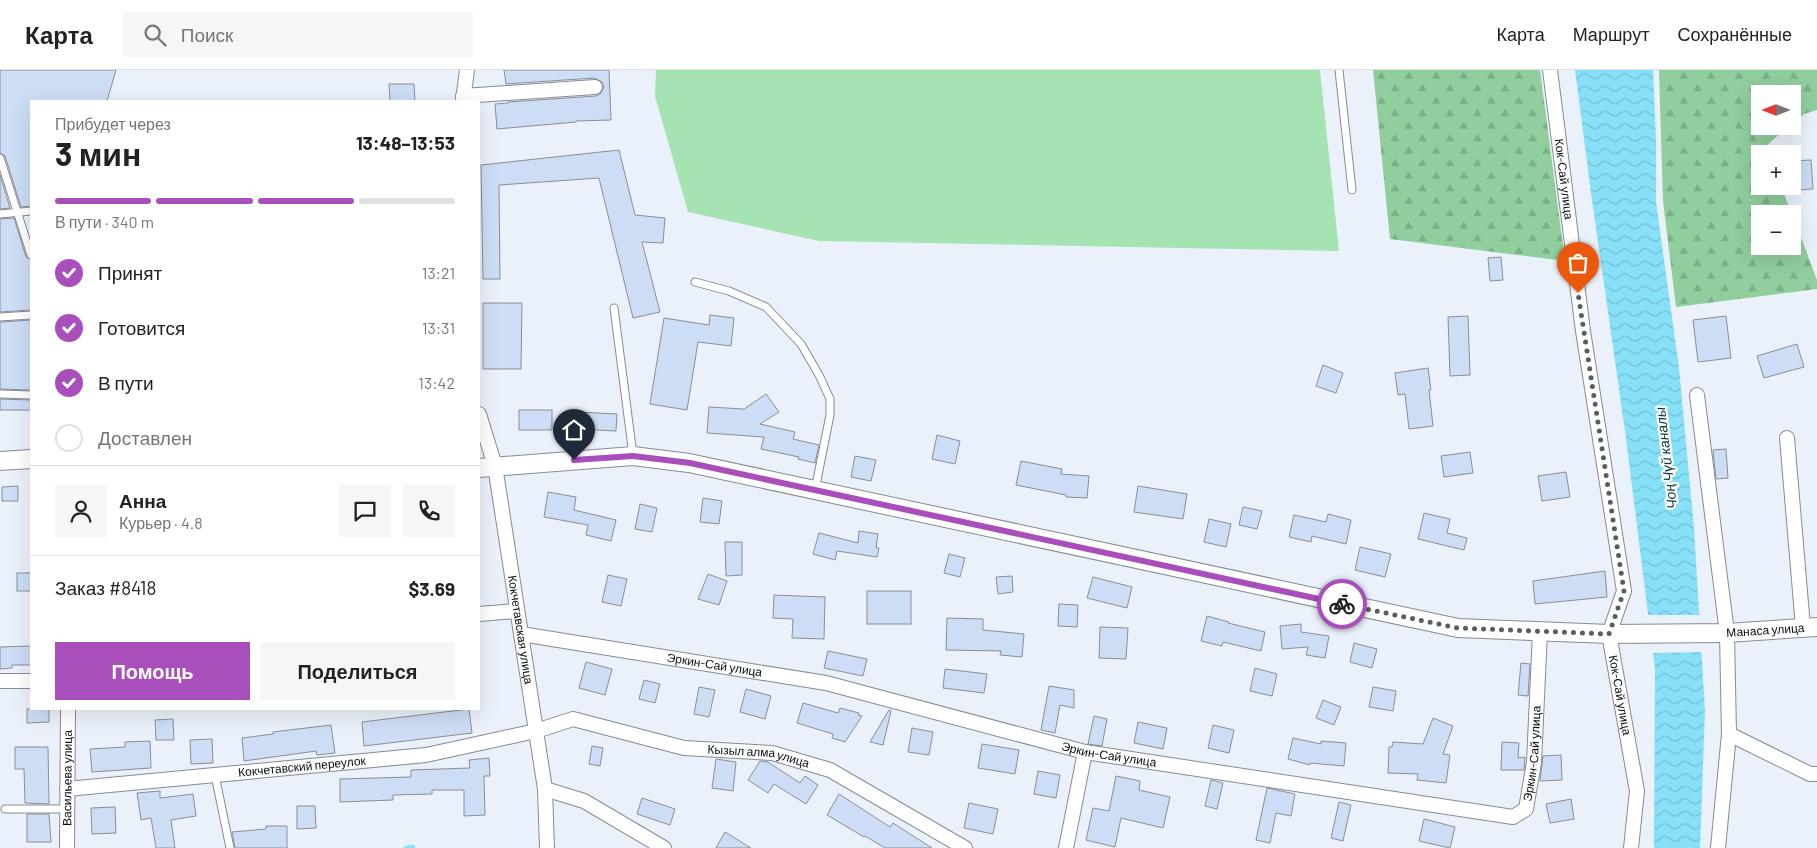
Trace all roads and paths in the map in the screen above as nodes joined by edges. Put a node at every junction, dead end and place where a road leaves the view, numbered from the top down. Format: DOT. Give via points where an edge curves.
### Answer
graph roads {
  1 [pos="467,70"];
  2 [pos="1339,70"];
  3 [pos="1550,70"];
  4 [pos="595,87"];
  5 [pos="463,98"];
  6 [pos="0,158"];
  7 [pos="1352,190"];
  8 [pos="30,212"];
  9 [pos="18,213"];
  10 [pos="0,214"];
  11 [pos="30,252"];
  12 [pos="695,282"];
  13 [pos="614,308"];
  14 [pos="30,314"];
  15 [pos="0,317"];
  16 [pos="0,394"];
  17 [pos="1697,394"];
  18 [pos="30,395"];
  19 [pos="480,421"];
  20 [pos="1787,438"];
  21 [pos="633,456"];
  22 [pos="30,459"];
  23 [pos="0,461"];
  24 [pos="487,467"];
  25 [pos="815,490"];
  26 [pos="516,611"];
  27 [pos="480,614"];
  28 [pos="1810,627"];
  29 [pos="1540,632"];
  30 [pos="1720,633"];
  31 [pos="521,634"];
  32 [pos="1609,634"];
  33 [pos="0,681"];
  34 [pos="30,681"];
  35 [pos="68,710"];
  36 [pos="536,732"];
  37 [pos="1729,734"];
  38 [pos="1086,752"];
  39 [pos="1817,774"];
  40 [pos="215,775"];
  41 [pos="67,789"];
  42 [pos="544,789"];
  43 [pos="5,809"];
  44 [pos="67,809"];
  45 [pos="67,848"];
  46 [pos="230,848"];
  47 [pos="547,848"];
  48 [pos="664,848"];
  49 [pos="965,848"];
  50 [pos="1066,848"];
  51 [pos="1631,848"];
  52 [pos="1718,848"];
  1 -- 5 [label="street"];
  2 -- 7 [label="lane"];
  3 -- 32 [label="street, Кок-Сай улица" via="1583,331 1624,591"];
  4 -- 5 [label="street"];
  6 -- 9 [label="lane"];
  8 -- 9 [label="lane"];
  9 -- 10 [label="lane"];
  9 -- 11 [label="lane"];
  12 -- 25 [label="lane" via="729,291 766,307 801,344 819,375 830,399 830,407"];
  13 -- 21 [label="lane"];
  14 -- 15 [label="lane"];
  16 -- 18 [label="lane"];
  17 -- 30 [label="street"];
  19 -- 24 [label="street, Кокчетавская улица"];
  20 -- 28 [label="street"];
  21 -- 24 [label="street"];
  21 -- 25 [label="street" via="690,463"];
  22 -- 23 [label="street"];
  24 -- 26 [label="street, Кокчетавская улица"];
  25 -- 29 [label="street" via="1458,628"];
  26 -- 27 [label="street"];
  26 -- 31 [label="street, Кокчетавская улица"];
  28 -- 30 [label="street, Манаса улица"];
  29 -- 32 [label="street"];
  29 -- 38 [label="street, Эркин-Сай улица" via="1534,762 1526,809 1513,817"];
  30 -- 32 [label="street, Манаса улица"];
  30 -- 37 [label="street"];
  31 -- 36 [label="street, Кокчетавская улица"];
  31 -- 38 [label="street, Эркин-Сай улица" via="826,683"];
  32 -- 51 [label="street, Кок-Сай улица" via="1637,791"];
  33 -- 34 [label="street"];
  35 -- 41 [label="street, Васильева улица"];
  36 -- 40 [label="street, Кокчетавский переулок" via="426,754"];
  36 -- 42 [label="street, Кокчетавская улица"];
  36 -- 49 [label="street, Кызыл алма улица" via="573,720 684,748 772,753 830,770"];
  37 -- 39 [label="street" via="1810,774"];
  37 -- 52 [label="street"];
  38 -- 50 [label="street"];
  40 -- 41 [label="street, Кокчетавский переулок"];
  40 -- 46 [label="lane"];
  41 -- 44 [label="street, Васильева улица"];
  42 -- 47 [label="street, Кокчетавская улица"];
  42 -- 48 [label="street" via="584,801"];
  43 -- 44 [label="lane"];
  44 -- 45 [label="street, Васильева улица"];
}
